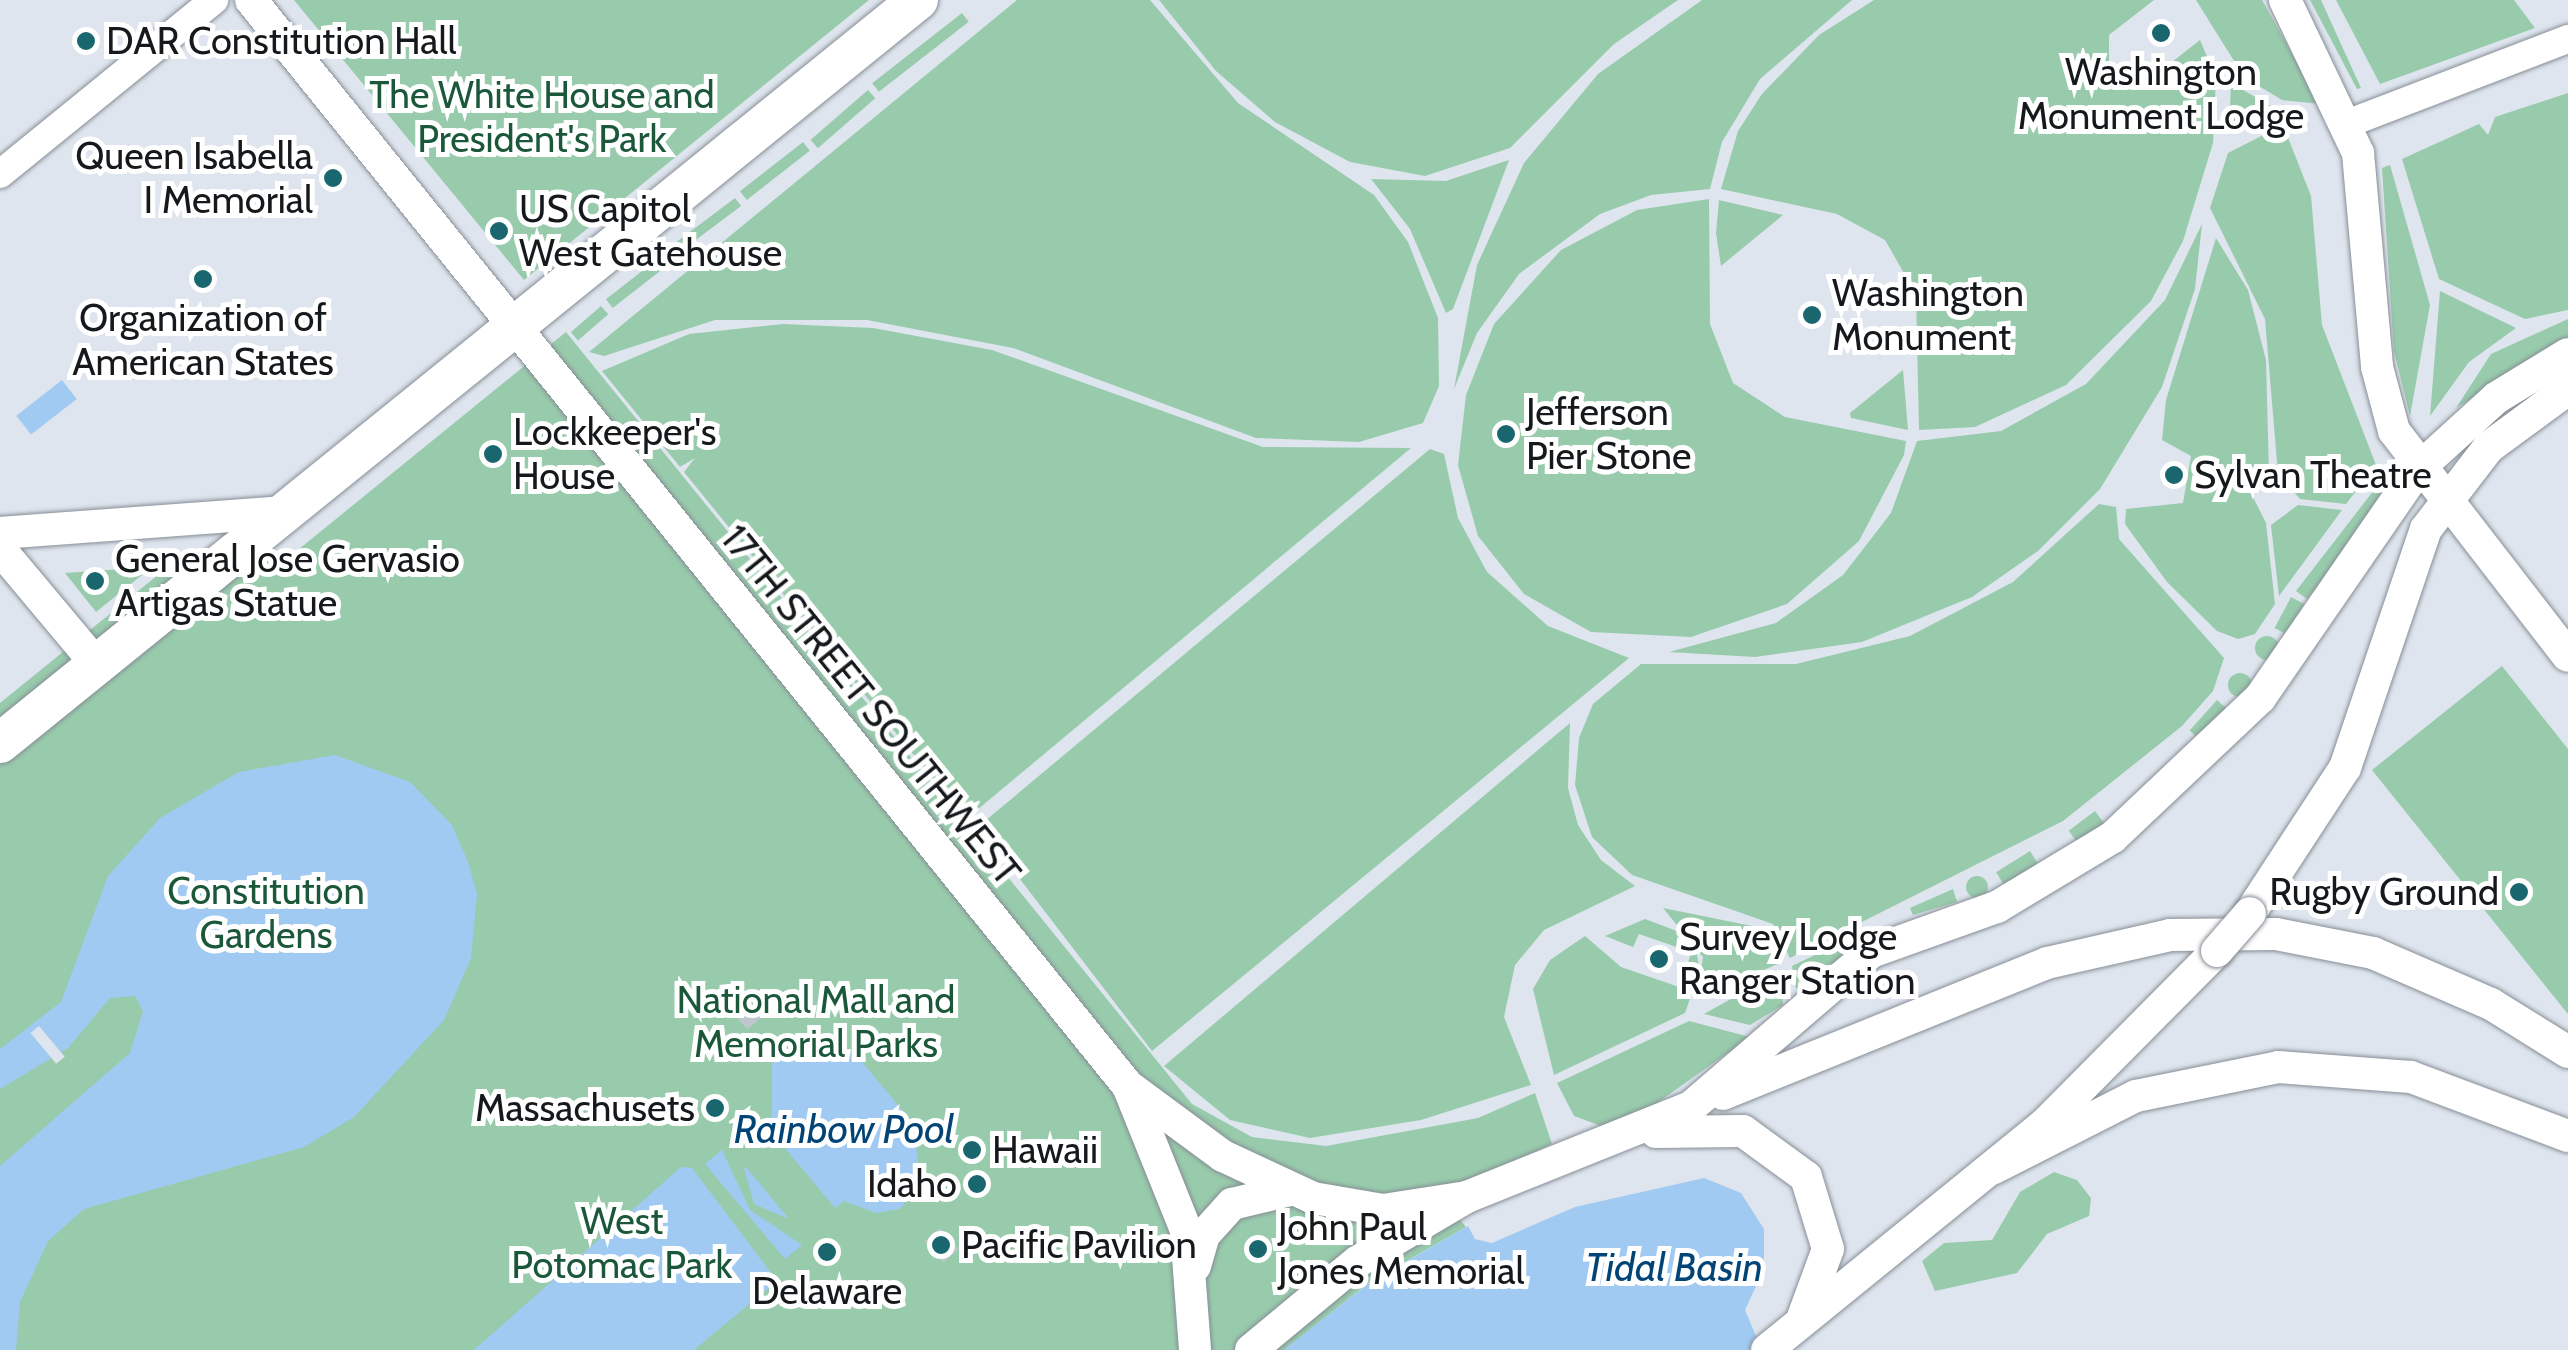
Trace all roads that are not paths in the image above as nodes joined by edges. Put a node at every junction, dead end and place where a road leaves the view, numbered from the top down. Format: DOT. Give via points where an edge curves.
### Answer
graph roads {
  1 [pos="214,0"];
  2 [pos="251,0"];
  3 [pos="918,0"];
  4 [pos="2285,0"];
  5 [pos="2568,39"];
  6 [pos="2349,123"];
  7 [pos="0,174"];
  8 [pos="515,327"];
  9 [pos="2568,354"];
  10 [pos="2568,388"];
  11 [pos="2416,470"];
  12 [pos="2444,504"];
  13 [pos="286,512"];
  14 [pos="2,549"];
  15 [pos="2568,656"];
  16 [pos="97,665"];
  17 [pos="0,743"];
  18 [pos="2568,1052"];
  19 [pos="1128,1086"];
  20 [pos="1690,1107"];
  21 [pos="2568,1136"];
  22 [pos="1608,1138"];
  23 [pos="1994,1168"];
  24 [pos="1290,1190"];
  25 [pos="1467,1197"];
  26 [pos="1194,1273"];
  27 [pos="1798,1325"];
  28 [pos="1195,1350"];
  29 [pos="1250,1350"];
  30 [pos="1767,1350"];
  1 -- 7 [label="street"];
  2 -- 8 [label="main road, 17TH STREET SOUTHWEST"];
  3 -- 8 [label="highway"];
  4 -- 6 [label="main road"];
  5 -- 6 [label="street"];
  6 -- 11 [label="main road" via="2370,225 2381,390"];
  8 -- 13 [label="highway"];
  8 -- 19 [label="main road, 17TH STREET SOUTHWEST"];
  9 -- 11 [label="main road" via="2496,398"];
  10 -- 12 [label="main road" via="2512,426"];
  11 -- 12 [label="main road"];
  11 -- 20 [label="main road" via="2260,698 2166,795 2027,892 1871,952"];
  12 -- 15 [label="main road"];
  12 -- 23 [label="main road, bridge" via="2404,577 2345,768 2250,913"];
  13 -- 14 [label="main road"];
  13 -- 16 [label="highway"];
  14 -- 16 [label="main road"];
  16 -- 17 [label="highway"];
  18 -- 20 [label="main road" via="2435,976 2357,949 2276,934 2170,935 2048,963"];
  19 -- 24 [label="main road, 17TH STREET SOUTHWEST" via="1198,1140"];
  19 -- 26 [label="main road, 17TH STREET SOUTHWEST" via="1177,1202"];
  20 -- 22 [label="main road"];
  21 -- 23 [label="main road" via="2411,1077 2278,1067 2136,1096"];
  22 -- 25 [label="main road"];
  22 -- 27 [label="main road" via="1724,1128 1758,1136 1797,1166 1820,1206 1828,1249"];
  23 -- 27 [label="main road"];
  24 -- 25 [label="main road, 17TH STREET SOUTHWEST" via="1383,1210"];
  24 -- 26 [label="main road" via="1244,1198 1220,1214"];
  25 -- 29 [label="main road" via="1358,1262"];
  26 -- 28 [label="main road, 17TH STREET SOUTHWEST"];
  27 -- 30 [label="main road"];
}
